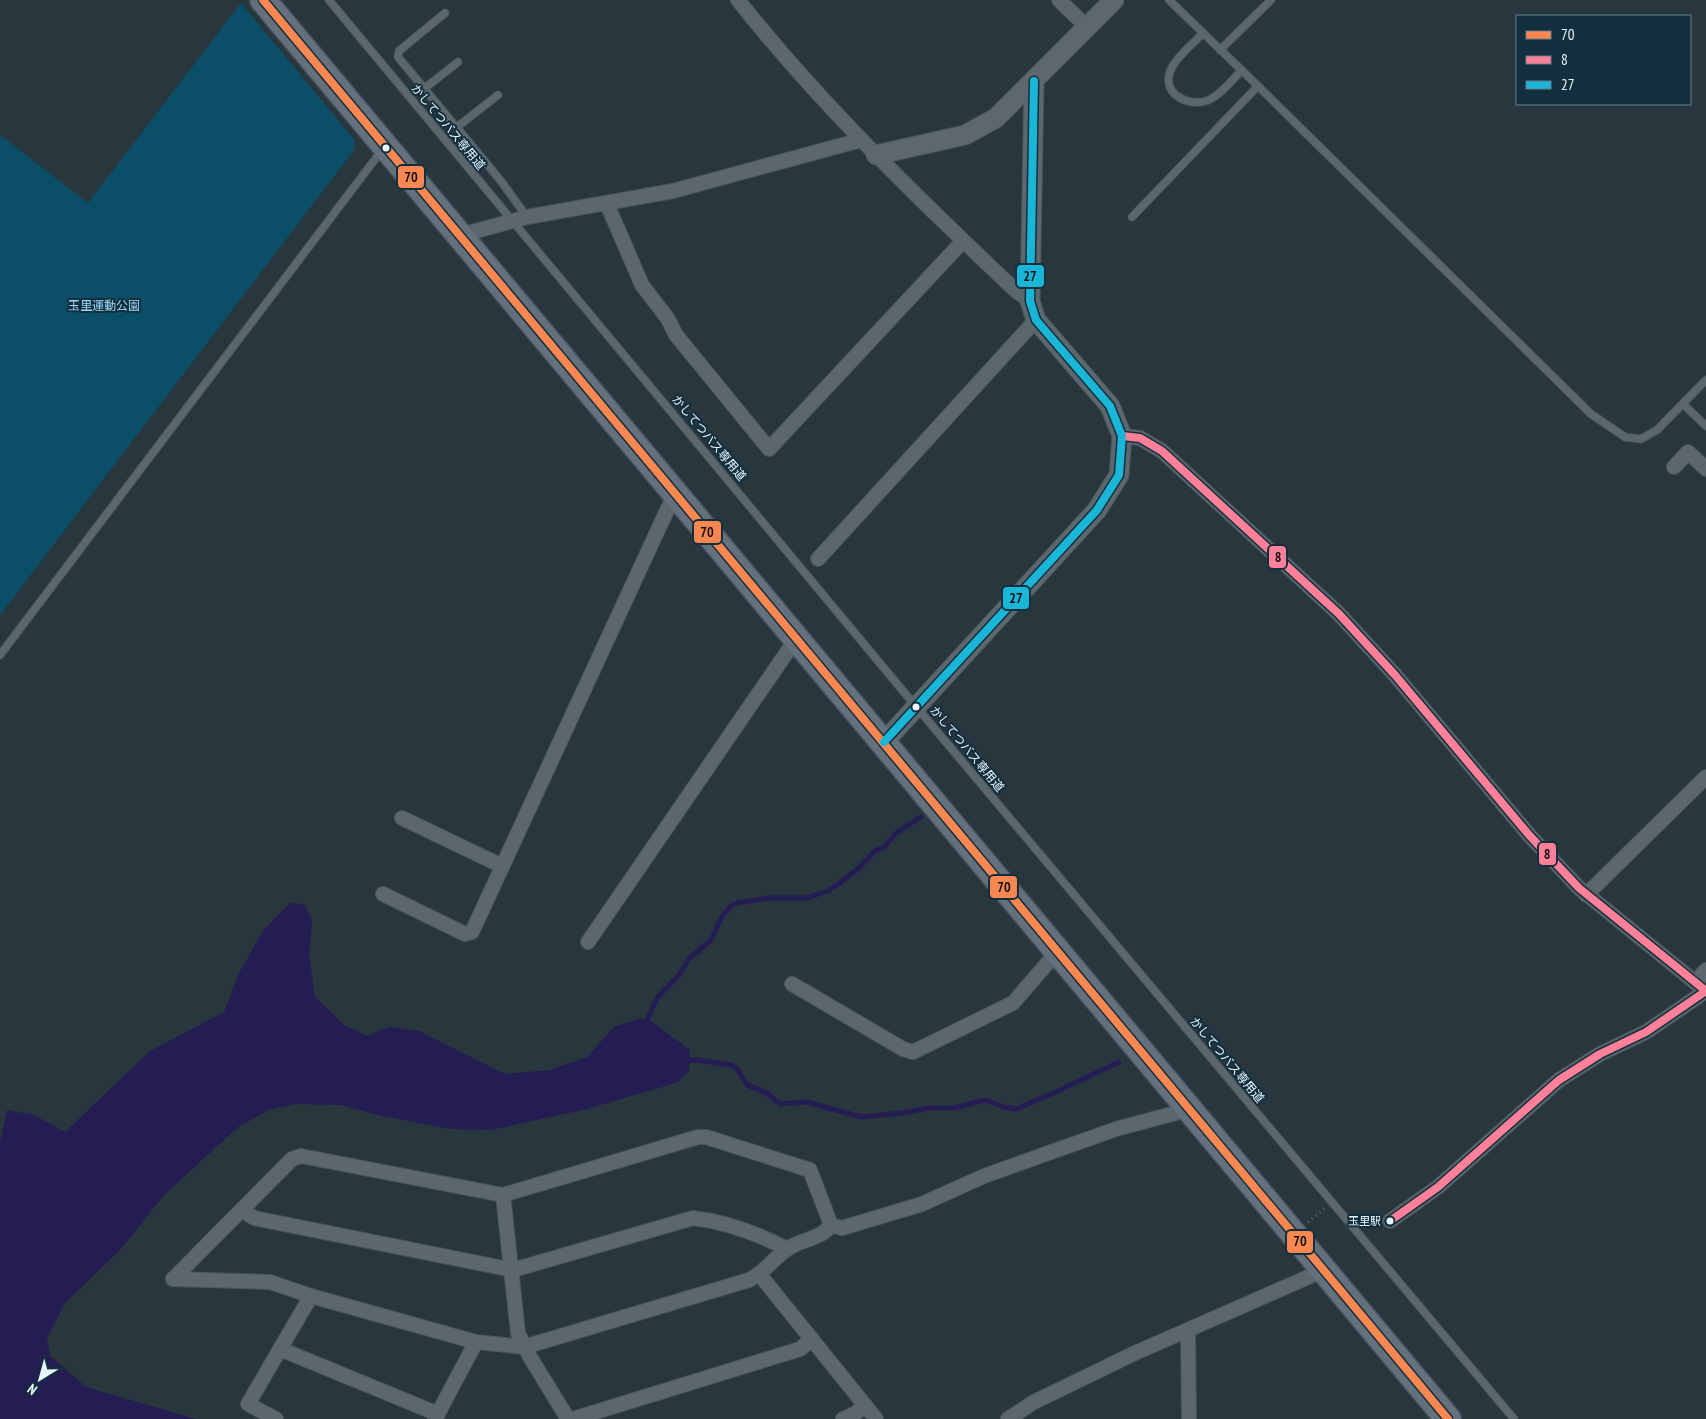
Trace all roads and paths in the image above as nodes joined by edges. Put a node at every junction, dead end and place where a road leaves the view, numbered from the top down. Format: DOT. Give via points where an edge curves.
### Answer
graph roads {
  1 [pos="264,0"];
  2 [pos="328,0"];
  3 [pos="738,0"];
  4 [pos="1059,0"];
  5 [pos="1114,0"];
  6 [pos="1169,0"];
  7 [pos="1271,0"];
  8 [pos="445,13"];
  9 [pos="1087,27"];
  10 [pos="1202,34"];
  11 [pos="1220,50"];
  12 [pos="458,62"];
  13 [pos="1241,71"];
  14 [pos="1034,81"];
  15 [pos="1258,86"];
  16 [pos="425,88"];
  17 [pos="498,96"];
  18 [pos="457,127"];
  19 [pos="861,140"];
  20 [pos="385,146"];
  21 [pos="876,155"];
  22 [pos="607,204"];
  23 [pos="527,217"];
  24 [pos="1132,217"];
  25 [pos="513,221"];
  26 [pos="461,235"];
  27 [pos="963,241"];
  28 [pos="1030,301"];
  29 [pos="1036,320"];
  30 [pos="1706,380"];
  31 [pos="1683,404"];
  32 [pos="1706,426"];
  33 [pos="1122,436"];
  34 [pos="1674,467"];
  35 [pos="1706,470"];
  36 [pos="675,493"];
  37 [pos="818,559"];
  38 [pos="796,639"];
  39 [pos="0,655"];
  40 [pos="916,706"];
  41 [pos="884,742"];
  42 [pos="1706,777"];
  43 [pos="402,818"];
  44 [pos="502,866"];
  45 [pos="383,894"];
  46 [pos="1586,895"];
  47 [pos="588,942"];
  48 [pos="1057,952"];
  49 [pos="1706,970"];
  50 [pos="1694,982"];
  51 [pos="792,984"];
  52 [pos="1186,1108"];
  53 [pos="503,1195"];
  54 [pos="1332,1202"];
  55 [pos="243,1210"];
  56 [pos="1390,1221"];
  57 [pos="832,1225"];
  58 [pos="1292,1235"];
  59 [pos="787,1249"];
  60 [pos="513,1270"];
  61 [pos="1322,1270"];
  62 [pos="760,1274"];
  63 [pos="311,1296"];
  64 [pos="1188,1330"];
  65 [pos="812,1339"];
  66 [pos="476,1342"];
  67 [pos="524,1347"];
  68 [pos="280,1349"];
  69 [pos="865,1405"];
  70 [pos="437,1417"];
  71 [pos="276,1419"];
  72 [pos="568,1419"];
  73 [pos="573,1419"];
  74 [pos="843,1419"];
  75 [pos="876,1419"];
  76 [pos="1008,1419"];
  77 [pos="1189,1419"];
  78 [pos="1448,1419"];
  79 [pos="1514,1419"];
  1 -- 20 [label="highway"];
  2 -- 25 [label="lane, かしてつバス専用道"];
  3 -- 19 [label="street"];
  4 -- 9 [label="street"];
  5 -- 9 [label="street"];
  6 -- 10 [label="lane"];
  7 -- 11 [label="lane"];
  8 -- 16 [label="lane" via="398,53"];
  9 -- 14 [label="street"];
  10 -- 11 [label="lane"];
  10 -- 13 [label="lane" via="1171,70 1168,82 1178,98 1193,102 1207,100"];
  11 -- 13 [label="lane"];
  12 -- 16 [label="lane"];
  13 -- 15 [label="lane"];
  14 -- 21 [label="street" via="1001,114 979,128"];
  14 -- 28 [label="street"];
  15 -- 24 [label="lane"];
  15 -- 31 [label="lane" via="1591,414 1625,437 1641,439 1657,430"];
  16 -- 18 [label="lane"];
  17 -- 18 [label="lane"];
  18 -- 23 [label="lane"];
  19 -- 21 [label="street"];
  19 -- 22 [label="street" via="672,191"];
  20 -- 26 [label="highway"];
  20 -- 39 [label="lane"];
  21 -- 27 [label="street"];
  22 -- 23 [label="street"];
  22 -- 27 [label="street" via="642,285 676,335 768,449"];
  23 -- 25 [label="street"];
  25 -- 26 [label="street"];
  25 -- 40 [label="lane, かしてつバス専用道"];
  26 -- 36 [label="highway"];
  27 -- 28 [label="street"];
  28 -- 29 [label="street"];
  29 -- 33 [label="street" via="1110,406"];
  29 -- 37 [label="street"];
  30 -- 31 [label="lane"];
  31 -- 32 [label="lane"];
  33 -- 40 [label="street" via="1119,475 1097,510"];
  33 -- 46 [label="street" via="1140,438 1162,450 1339,614 1523,828"];
  34 -- 35 [label="street" via="1688,452"];
  36 -- 38 [label="highway"];
  36 -- 44 [label="street"];
  38 -- 41 [label="highway"];
  38 -- 47 [label="street"];
  40 -- 41 [label="street"];
  40 -- 54 [label="lane, かしてつバス専用道"];
  41 -- 48 [label="highway"];
  42 -- 46 [label="street"];
  43 -- 44 [label="street"];
  44 -- 45 [label="street" via="469,934"];
  46 -- 50 [label="street"];
  48 -- 51 [label="street" via="1013,1003 913,1052"];
  48 -- 52 [label="highway"];
  49 -- 50 [label="street"];
  50 -- 56 [label="street" via="1706,991 1646,1032 1600,1054 1559,1080 1438,1187"];
  52 -- 57 [label="street" via="984,1176 922,1204 842,1228"];
  52 -- 58 [label="highway"];
  53 -- 55 [label="street" via="301,1156 292,1159"];
  53 -- 57 [label="street" via="702,1136 810,1170"];
  53 -- 60 [label="street"];
  54 -- 58 [label="path"];
  54 -- 79 [label="lane, かしてつバス専用道"];
  55 -- 60 [label="street" via="254,1218"];
  55 -- 63 [label="street" via="173,1279 270,1282"];
  57 -- 59 [label="street" via="826,1232"];
  58 -- 61 [label="highway"];
  59 -- 60 [label="street" via="722,1222 693,1218"];
  59 -- 62 [label="street"];
  60 -- 67 [label="street" via="518,1333"];
  61 -- 64 [label="street"];
  61 -- 78 [label="highway"];
  62 -- 65 [label="street"];
  62 -- 67 [label="street"];
  63 -- 66 [label="street"];
  63 -- 68 [label="street"];
  64 -- 76 [label="street" via="1034,1402"];
  64 -- 77 [label="street"];
  65 -- 69 [label="street"];
  65 -- 73 [label="street" via="800,1349"];
  66 -- 67 [label="street"];
  66 -- 70 [label="street"];
  67 -- 72 [label="street"];
  68 -- 70 [label="street"];
  68 -- 71 [label="street" via="248,1404"];
  69 -- 74 [label="street"];
  69 -- 75 [label="street"];
}
